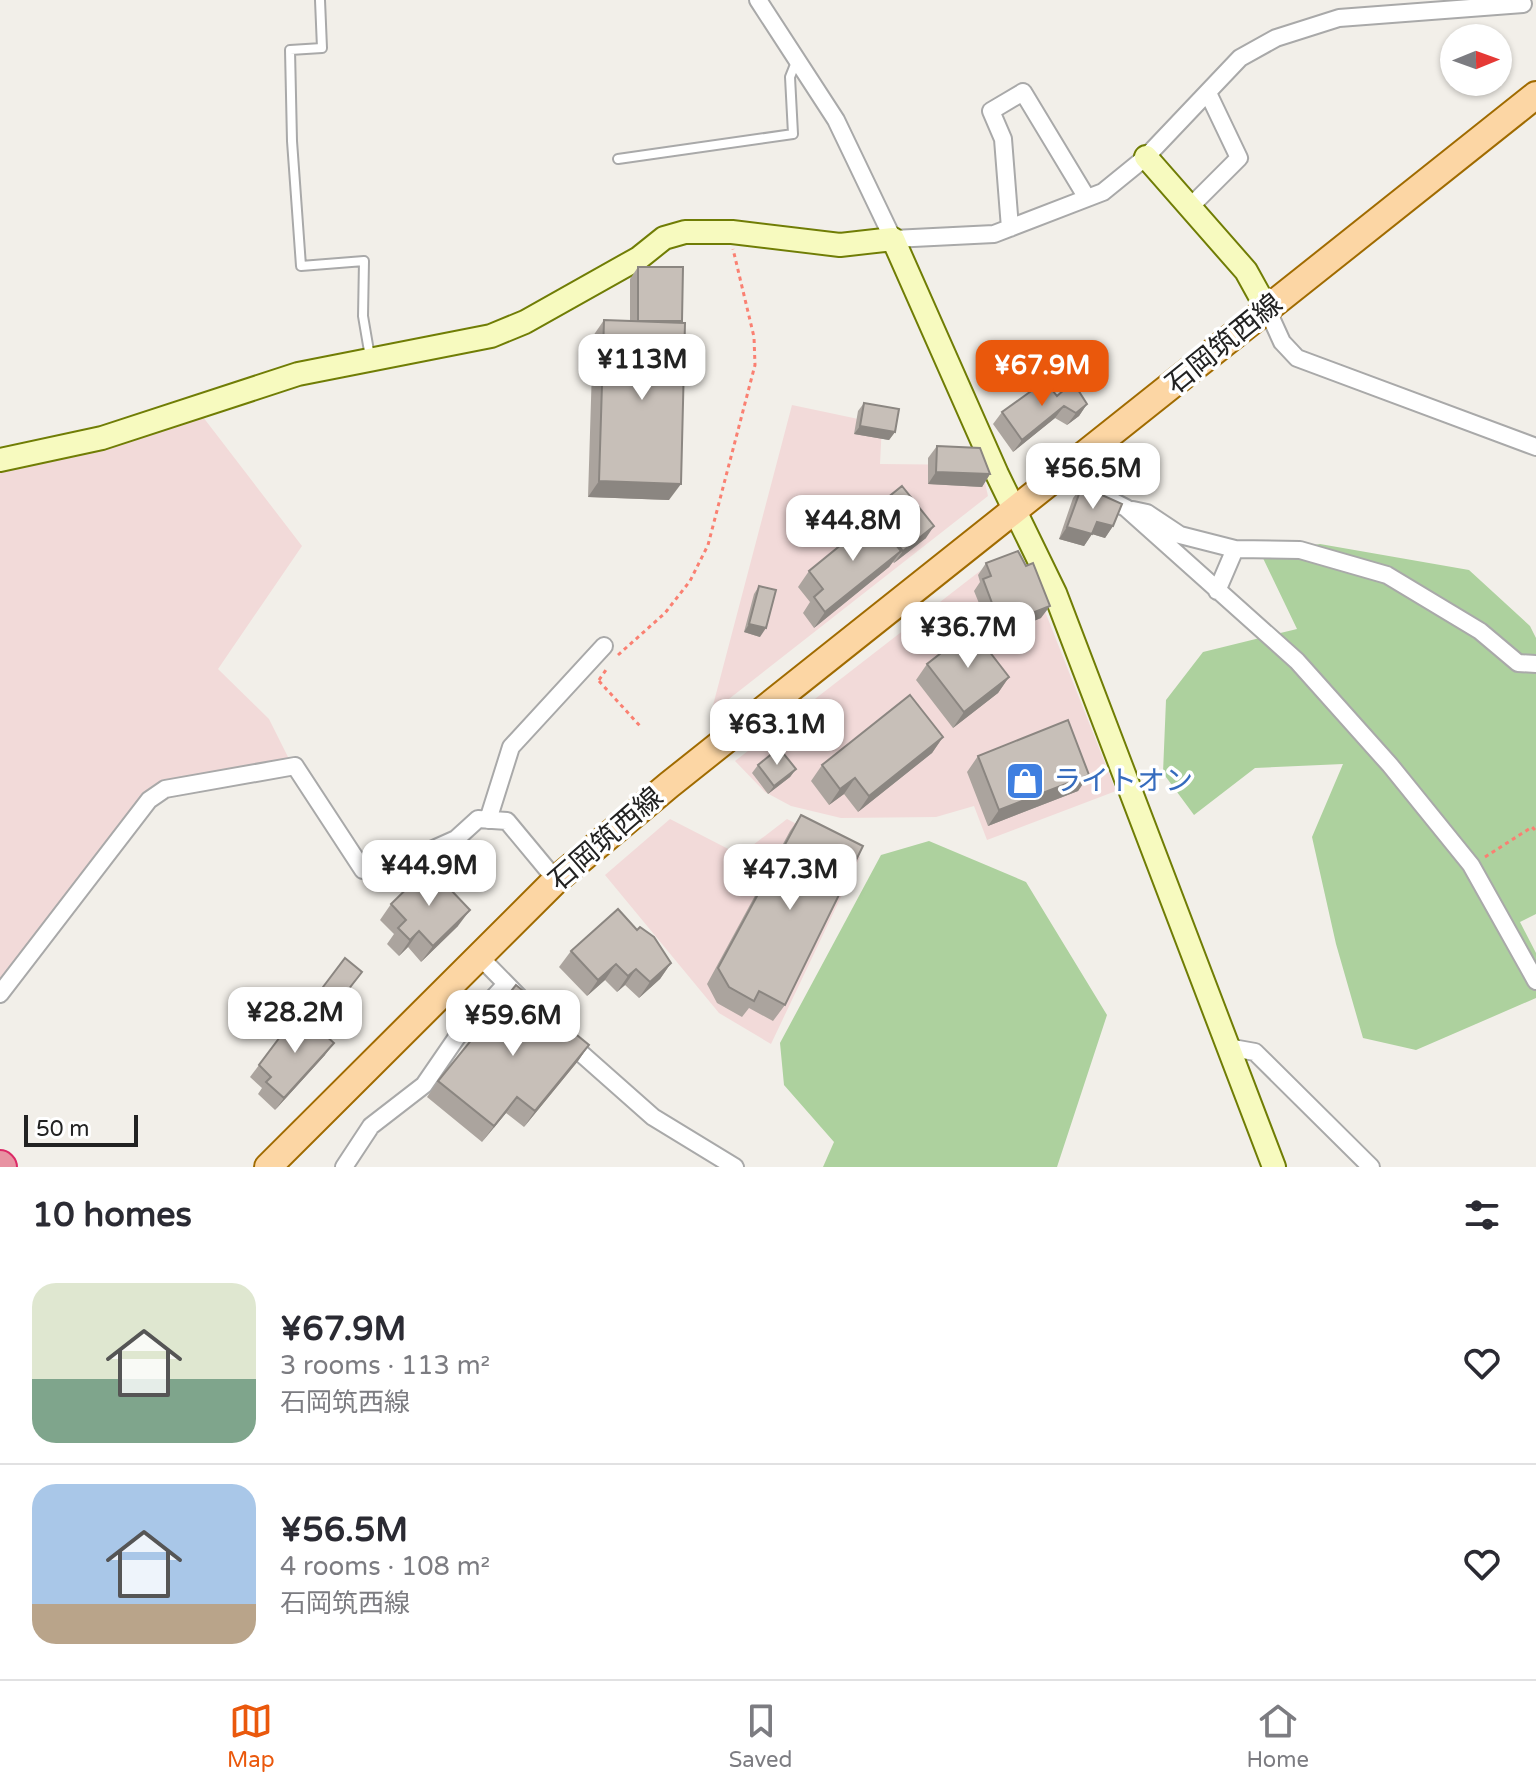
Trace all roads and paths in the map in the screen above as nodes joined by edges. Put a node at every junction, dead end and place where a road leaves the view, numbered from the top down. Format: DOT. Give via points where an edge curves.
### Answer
graph roads {
  1 [pos="320,0"];
  2 [pos="758,0"];
  3 [pos="1527,4"];
  4 [pos="796,62"];
  5 [pos="1208,93"];
  6 [pos="1536,95"];
  7 [pos="1146,157"];
  8 [pos="618,159"];
  9 [pos="1087,198"];
  10 [pos="1193,204"];
  11 [pos="1010,228"];
  12 [pos="732,232"];
  13 [pos="893,239"];
  14 [pos="1267,309"];
  15 [pos="371,359"];
  16 [pos="1536,447"];
  17 [pos="0,460"];
  18 [pos="1072,467"];
  19 [pos="1126,508"];
  20 [pos="1016,512"];
  21 [pos="1235,549"];
  22 [pos="1217,591"];
  23 [pos="604,646"];
  24 [pos="1536,664"];
  25 [pos="586,666"];
  26 [pos="599,680"];
  27 [pos="640,726"];
  28 [pos="488,820"];
  29 [pos="1535,828"];
  30 [pos="1471,865"];
  31 [pos="556,880"];
  32 [pos="479,956"];
  33 [pos="1536,981"];
  34 [pos="506,984"];
  35 [pos="0,994"];
  36 [pos="535,1014"];
  37 [pos="556,1033"];
  38 [pos="1227,1047"];
  39 [pos="268,1167"];
  40 [pos="344,1167"];
  41 [pos="735,1167"];
  42 [pos="1274,1167"];
  43 [pos="1371,1167"];
  1 -- 15 [label="lane" via="322,48 290,50 301,266 364,261 363,316"];
  2 -- 4 [label="street"];
  3 -- 5 [label="street" via="1379,13 1318,23 1240,58"];
  4 -- 8 [label="lane" via="790,77 793,134"];
  4 -- 13 [label="street" via="836,120"];
  5 -- 7 [label="street"];
  5 -- 10 [label="street" via="1239,158"];
  6 -- 14 [label="main road, 石岡筑西線"];
  7 -- 9 [label="street" via="1103,192"];
  7 -- 14 [label="street" via="1246,271"];
  9 -- 11 [label="street"];
  9 -- 11 [label="street" via="1023,92 991,111 1003,139"];
  11 -- 13 [label="street" via="973,236"];
  12 -- 13 [label="street" via="840,245"];
  12 -- 15 [label="street" via="685,232 664,238 639,258 491,336"];
  12 -- 26 [label="path" via="755,365 708,545 690,581 665,613 612,660"];
  13 -- 20 [label="street"];
  14 -- 16 [label="street" via="1282,342 1297,358"];
  14 -- 18 [label="main road, 石岡筑西線"];
  15 -- 17 [label="street" via="298,374 102,438"];
  18 -- 19 [label="street" via="1087,488"];
  18 -- 20 [label="main road, 石岡筑西線"];
  19 -- 21 [label="street" via="1147,513 1180,535"];
  19 -- 22 [label="street"];
  20 -- 31 [label="main road, 石岡筑西線"];
  20 -- 38 [label="street" via="1055,593"];
  21 -- 22 [label="street"];
  21 -- 24 [label="street" via="1300,550 1387,575 1480,631 1518,663"];
  22 -- 30 [label="street" via="1297,661"];
  23 -- 25 [label="street"];
  25 -- 26 [label="path"];
  25 -- 28 [label="street" via="511,747"];
  26 -- 27 [label="path"];
  28 -- 31 [label="street" via="507,821"];
  28 -- 35 [label="street" via="478,819 456,839 382,872 363,870 295,766 165,789 149,800"];
  29 -- 30 [label="path"];
  30 -- 33 [label="street"];
  31 -- 32 [label="main road, 石岡筑西線"];
  32 -- 34 [label="street"];
  32 -- 39 [label="main road, 石岡筑西線"];
  34 -- 36 [label="street"];
  34 -- 40 [label="street" via="457,1037 424,1085 371,1126"];
  37 -- 41 [label="street" via="653,1117"];
  38 -- 42 [label="street"];
  38 -- 43 [label="street" via="1255,1052"];
}
